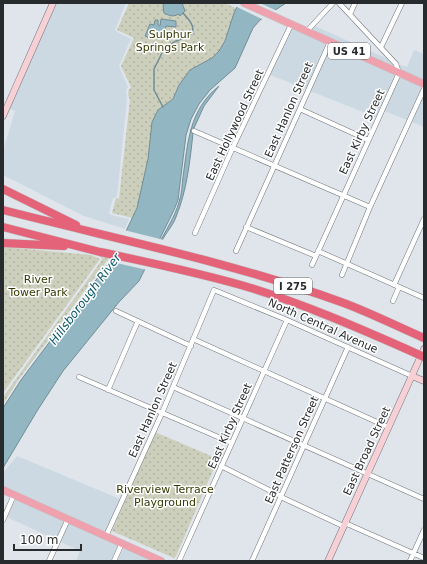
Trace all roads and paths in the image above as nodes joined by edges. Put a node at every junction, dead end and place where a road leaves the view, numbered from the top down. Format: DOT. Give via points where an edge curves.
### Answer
graph roads {
  1 [pos="53,3"];
  2 [pos="244,3"];
  3 [pos="333,3"];
  4 [pos="339,3"];
  5 [pos="355,3"];
  6 [pos="402,3"];
  7 [pos="350,14"];
  8 [pos="291,25"];
  9 [pos="306,32"];
  10 [pos="330,42"];
  11 [pos="381,47"];
  12 [pos="399,73"];
  13 [pos="424,84"];
  14 [pos="424,88"];
  15 [pos="300,109"];
  16 [pos="3,116"];
  17 [pos="194,130"];
  18 [pos="368,140"];
  19 [pos="233,147"];
  20 [pos="274,165"];
  21 [pos="4,188"];
  22 [pos="342,195"];
  23 [pos="370,207"];
  24 [pos="3,210"];
  25 [pos="424,219"];
  26 [pos="3,227"];
  27 [pos="246,228"];
  28 [pos="91,232"];
  29 [pos="195,233"];
  30 [pos="3,243"];
  31 [pos="81,247"];
  32 [pos="236,251"];
  33 [pos="318,251"];
  34 [pos="316,256"];
  35 [pos="346,264"];
  36 [pos="312,265"];
  37 [pos="342,275"];
  38 [pos="397,286"];
  39 [pos="214,290"];
  40 [pos="424,298"];
  41 [pos="393,301"];
  42 [pos="116,311"];
  43 [pos="288,320"];
  44 [pos="138,321"];
  45 [pos="424,338"];
  46 [pos="193,339"];
  47 [pos="191,346"];
  48 [pos="348,347"];
  49 [pos="424,349"];
  50 [pos="424,357"];
  51 [pos="264,372"];
  52 [pos="412,376"];
  53 [pos="79,377"];
  54 [pos="424,381"];
  55 [pos="173,387"];
  56 [pos="108,390"];
  57 [pos="324,399"];
  58 [pos="162,413"];
  59 [pos="243,418"];
  60 [pos="388,427"];
  61 [pos="232,443"];
  62 [pos="303,446"];
  63 [pos="221,466"];
  64 [pos="368,473"];
  65 [pos="3,490"];
  66 [pos="14,495"];
  67 [pos="281,496"];
  68 [pos="424,499"];
  69 [pos="68,519"];
  70 [pos="3,520"];
  71 [pos="344,525"];
  72 [pos="424,530"];
  73 [pos="106,536"];
  74 [pos="122,543"];
  75 [pos="414,553"];
  76 [pos="424,558"];
  77 [pos="49,561"];
  78 [pos="114,561"];
  79 [pos="162,561"];
  80 [pos="179,561"];
  81 [pos="252,561"];
  82 [pos="328,561"];
  83 [pos="410,561"];
  1 -- 16 [label="street"];
  2 -- 8 [label="main road, US 41"];
  3 -- 9 [label="street"];
  4 -- 7 [label="street"];
  5 -- 7 [label="street"];
  6 -- 11 [label="street"];
  7 -- 11 [label="street"];
  8 -- 9 [label="main road, US 41"];
  8 -- 19 [label="street, East Hollywood Street"];
  9 -- 10 [label="main road, US 41"];
  10 -- 12 [label="main road, US 41"];
  10 -- 15 [label="street, East Hanlon Street"];
  11 -- 12 [label="street" via="396,64"];
  12 -- 13 [label="main road, US 41"];
  12 -- 18 [label="street, East Kirby Street"];
  14 -- 23 [label="street"];
  15 -- 18 [label="street"];
  15 -- 20 [label="street, East Hanlon Street"];
  17 -- 19 [label="street"];
  18 -- 22 [label="street, East Kirby Street"];
  19 -- 20 [label="street"];
  19 -- 29 [label="street, East Hollywood Street"];
  20 -- 22 [label="street"];
  20 -- 27 [label="street, East Hanlon Street"];
  21 -- 28 [label="highway"];
  22 -- 23 [label="street"];
  22 -- 33 [label="street, East Kirby Street"];
  23 -- 35 [label="street"];
  24 -- 28 [label="highway, I 275"];
  25 -- 38 [label="street"];
  26 -- 31 [label="highway, I 275"];
  27 -- 32 [label="street, East Hanlon Street"];
  27 -- 34 [label="street"];
  28 -- 45 [label="highway, I 275" via="237,268 341,302"];
  30 -- 31 [label="highway"];
  31 -- 50 [label="highway, I 275, bridge" via="203,274 282,298"];
  33 -- 34 [label="street, East Kirby Street"];
  33 -- 35 [label="street"];
  34 -- 36 [label="street, East Kirby Street"];
  35 -- 37 [label="street"];
  35 -- 38 [label="street"];
  38 -- 40 [label="street"];
  38 -- 41 [label="street"];
  39 -- 43 [label="street, North Central Avenue"];
  39 -- 46 [label="street, East Hanlon Street"];
  42 -- 44 [label="street"];
  43 -- 48 [label="street, North Central Avenue"];
  43 -- 51 [label="street, East Kirby Street"];
  44 -- 47 [label="street"];
  44 -- 56 [label="street"];
  46 -- 47 [label="street, East Hanlon Street"];
  46 -- 51 [label="street"];
  47 -- 55 [label="street, East Hanlon Street"];
  48 -- 52 [label="street, North Central Avenue"];
  48 -- 57 [label="street, East Patterson Street"];
  49 -- 52 [label="street, East Broad Street"];
  51 -- 57 [label="street"];
  51 -- 59 [label="street, East Kirby Street"];
  52 -- 54 [label="street, North Central Avenue"];
  52 -- 60 [label="street, East Broad Street"];
  53 -- 56 [label="street"];
  55 -- 58 [label="street, East Hanlon Street"];
  55 -- 59 [label="street"];
  56 -- 58 [label="street"];
  57 -- 60 [label="street"];
  57 -- 62 [label="street, East Patterson Street"];
  58 -- 61 [label="street"];
  58 -- 73 [label="street, East Hanlon Street"];
  59 -- 61 [label="street, East Kirby Street"];
  59 -- 62 [label="street"];
  60 -- 64 [label="street, East Broad Street"];
  61 -- 63 [label="street, East Kirby Street"];
  62 -- 64 [label="street"];
  62 -- 67 [label="street, East Patterson Street"];
  63 -- 67 [label="street"];
  63 -- 80 [label="street, East Kirby Street"];
  64 -- 68 [label="street"];
  64 -- 71 [label="street, East Broad Street"];
  65 -- 66 [label="main road"];
  66 -- 69 [label="main road"];
  66 -- 70 [label="street"];
  67 -- 71 [label="street"];
  67 -- 81 [label="street, East Patterson Street"];
  69 -- 73 [label="main road"];
  69 -- 77 [label="street"];
  71 -- 75 [label="street"];
  71 -- 82 [label="street, East Broad Street"];
  72 -- 75 [label="street"];
  73 -- 74 [label="main road"];
  74 -- 78 [label="street"];
  74 -- 79 [label="main road"];
  75 -- 76 [label="street"];
  75 -- 83 [label="street"];
}
